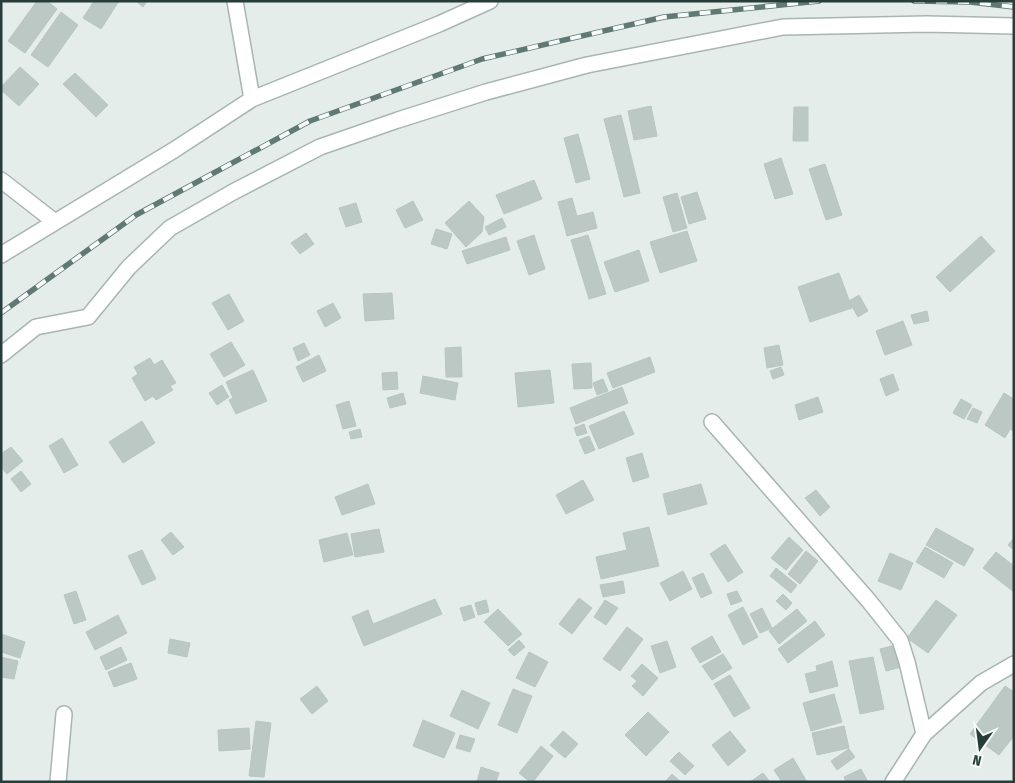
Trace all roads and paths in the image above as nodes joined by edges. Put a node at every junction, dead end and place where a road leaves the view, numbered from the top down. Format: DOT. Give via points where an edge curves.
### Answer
graph roads {
  1 [pos="235,1"];
  2 [pos="490,1"];
  3 [pos="1014,26"];
  4 [pos="252,100"];
  5 [pos="1,180"];
  6 [pos="55,222"];
  7 [pos="1,255"];
  8 [pos="1,355"];
  9 [pos="712,422"];
  10 [pos="1014,664"];
  11 [pos="64,714"];
  12 [pos="924,734"];
  13 [pos="58,782"];
  14 [pos="893,782"];
  1 -- 4 [label="street"];
  2 -- 4 [label="street"];
  3 -- 8 [label="street" via="783,27 587,65 424,111 320,147 170,228 129,267 88,317 36,327"];
  4 -- 6 [label="street"];
  5 -- 6 [label="street"];
  6 -- 7 [label="street"];
  9 -- 12 [label="street" via="900,640"];
  10 -- 12 [label="street" via="981,683"];
  11 -- 13 [label="street"];
  12 -- 14 [label="street"];
}
